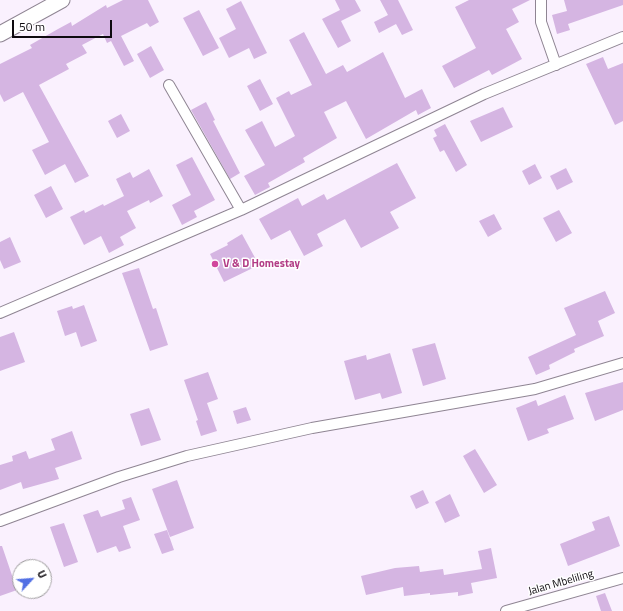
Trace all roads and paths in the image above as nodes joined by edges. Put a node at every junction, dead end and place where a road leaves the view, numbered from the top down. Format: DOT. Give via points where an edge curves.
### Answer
graph roads {
  1 [pos="62,0"];
  2 [pos="541,0"];
  3 [pos="0,34"];
  4 [pos="623,37"];
  5 [pos="556,65"];
  6 [pos="169,85"];
  7 [pos="241,210"];
  8 [pos="0,313"];
  9 [pos="623,362"];
  10 [pos="0,521"];
  11 [pos="623,578"];
  12 [pos="506,611"];
  1 -- 3 [label="street"];
  2 -- 5 [label="street" via="542,22"];
  4 -- 5 [label="street"];
  5 -- 7 [label="street" via="478,97"];
  6 -- 7 [label="street"];
  7 -- 8 [label="street"];
  9 -- 10 [label="street" via="535,389 312,428 187,456 119,477"];
  11 -- 12 [label="street, Jalan Mbeliling"];
}
